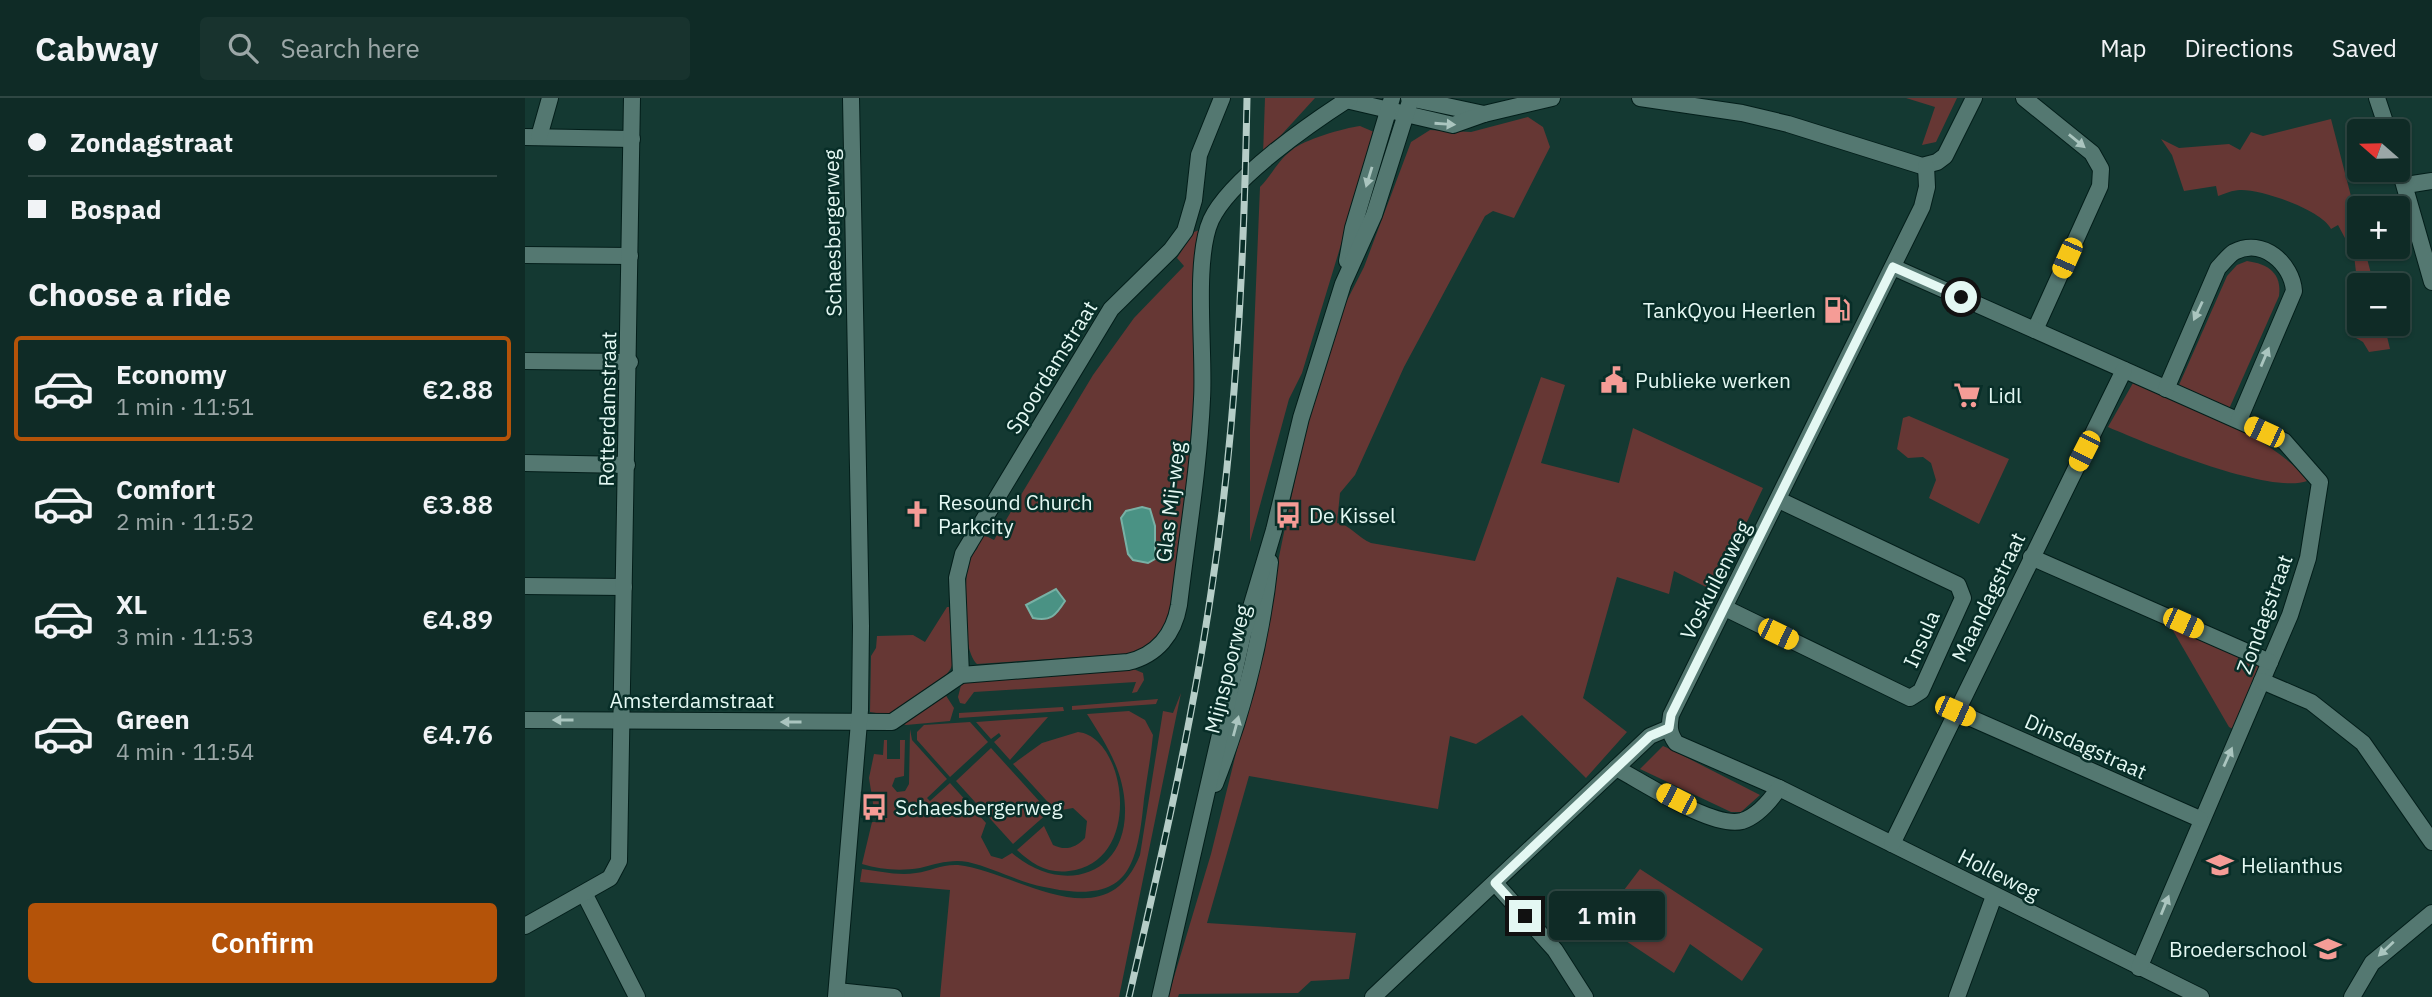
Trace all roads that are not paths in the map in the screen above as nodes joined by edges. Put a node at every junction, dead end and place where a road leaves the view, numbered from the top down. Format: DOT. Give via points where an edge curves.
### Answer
graph roads {
  1 [pos="550,98"];
  2 [pos="632,98"];
  3 [pos="851,98"];
  4 [pos="1222,98"];
  5 [pos="1410,98"];
  6 [pos="1552,98"];
  7 [pos="1640,98"];
  8 [pos="1974,98"];
  9 [pos="2024,98"];
  10 [pos="2377,98"];
  11 [pos="1348,99"];
  12 [pos="1683,101"];
  13 [pos="1390,105"];
  14 [pos="1484,114"];
  15 [pos="1406,116"];
  16 [pos="2384,119"];
  17 [pos="532,137"];
  18 [pos="632,139"];
  19 [pos="1927,166"];
  20 [pos="2432,181"];
  21 [pos="2405,182"];
  22 [pos="2406,185"];
  23 [pos="525,255"];
  24 [pos="630,256"];
  25 [pos="1893,267"];
  26 [pos="2432,282"];
  27 [pos="1343,284"];
  28 [pos="2035,330"];
  29 [pos="525,361"];
  30 [pos="629,362"];
  31 [pos="2125,370"];
  32 [pos="2166,389"];
  33 [pos="2239,420"];
  34 [pos="525,463"];
  35 [pos="627,466"];
  36 [pos="1779,500"];
  37 [pos="2031,557"];
  38 [pos="525,586"];
  39 [pos="624,587"];
  40 [pos="1725,608"];
  41 [pos="2270,662"];
  42 [pos="961,676"];
  43 [pos="2262,681"];
  44 [pos="1955,711"];
  45 [pos="525,720"];
  46 [pos="622,721"];
  47 [pos="859,722"];
  48 [pos="1669,728"];
  49 [pos="1616,768"];
  50 [pos="1779,788"];
  51 [pos="2200,819"];
  52 [pos="2432,842"];
  53 [pos="1892,844"];
  54 [pos="1495,883"];
  55 [pos="585,895"];
  56 [pos="1994,896"];
  57 [pos="2432,913"];
  58 [pos="525,926"];
  59 [pos="2139,968"];
  60 [pos="836,994"];
  61 [pos="637,997"];
  62 [pos="894,997"];
  63 [pos="1160,997"];
  64 [pos="1373,997"];
  65 [pos="1585,997"];
  66 [pos="1957,997"];
  67 [pos="2201,997"];
  68 [pos="2352,997"];
  1 -- 17 [label="street"];
  2 -- 18 [label="street, Rotterdamstraat"];
  3 -- 47 [label="street, Schaesbergerweg"];
  4 -- 42 [label="street, Spoordamstraat" via="1199,155 1182,237 1111,309 963,554 957,578"];
  5 -- 14 [label="street"];
  5 -- 15 [label="street, Mijnspoorweg"];
  6 -- 14 [label="street, Glas Mij-weg"];
  7 -- 12 [label="street"];
  8 -- 19 [label="street" via="1948,152"];
  9 -- 28 [label="street, one-way" via="2092,153 2101,169 2100,186"];
  10 -- 16 [label="street"];
  11 -- 13 [label="street, Glas Mij-weg"];
  11 -- 42 [label="street, Glas Mij-weg" via="1236,188 1208,229 1203,256 1199,439 1179,605 1168,636 1146,656 1128,662"];
  12 -- 19 [label="street" via="1788,124"];
  13 -- 15 [label="street, Glas Mij-weg"];
  13 -- 27 [label="street, Mijnspoorweg, one-way" via="1353,229"];
  15 -- 14 [label="street, Glas Mij-weg, one-way" via="1453,125"];
  15 -- 27 [label="street, Mijnspoorweg" via="1374,215"];
  17 -- 18 [label="street"];
  18 -- 24 [label="street, Rotterdamstraat"];
  19 -- 25 [label="street, Voskuilenweg" via="1924,200"];
  20 -- 22 [label="street"];
  21 -- 22 [label="street"];
  22 -- 26 [label="street"];
  23 -- 24 [label="street"];
  24 -- 30 [label="street, Rotterdamstraat"];
  25 -- 28 [label="street, Zondagstraat"];
  25 -- 36 [label="street, Voskuilenweg"];
  27 -- 63 [label="street, Mijnspoorweg" via="1301,418 1274,530 1267,596 1247,688 1204,813"];
  28 -- 31 [label="street, Zondagstraat"];
  29 -- 30 [label="street"];
  30 -- 35 [label="street, Rotterdamstraat"];
  31 -- 32 [label="street, Zondagstraat"];
  31 -- 37 [label="street, Maandagstraat"];
  32 -- 33 [label="street, Zondagstraat"];
  33 -- 32 [label="street, one-way" via="2294,291 2293,276 2284,262 2266,251 2242,249 2218,268"];
  33 -- 41 [label="street, Zondagstraat" via="2284,441 2320,482 2308,558"];
  34 -- 35 [label="street"];
  35 -- 39 [label="street, Rotterdamstraat"];
  36 -- 40 [label="street, Voskuilenweg"];
  36 -- 40 [label="street, Insula" via="1958,585 1963,598 1921,691 1910,698"];
  37 -- 41 [label="street"];
  37 -- 44 [label="street, Maandagstraat"];
  38 -- 39 [label="street"];
  39 -- 46 [label="street, Rotterdamstraat"];
  40 -- 48 [label="street, Voskuilenweg" via="1671,715"];
  41 -- 43 [label="street, Zondagstraat"];
  42 -- 47 [label="street, Glas Mij-weg" via="892,722"];
  51 -- 43 [label="street, Zondagstraat, one-way"];
  43 -- 52 [label="street" via="2311,702 2363,743"];
  44 -- 51 [label="street, Dinsdagstraat"];
  44 -- 53 [label="street, Maandagstraat"];
  46 -- 45 [label="street, Amsterdamstraat, one-way"];
  47 -- 46 [label="street, Amsterdamstraat, one-way"];
  46 -- 55 [label="street, Rotterdamstraat" via="619,861 610,878"];
  47 -- 60 [label="street, Schaesbergerweg"];
  48 -- 49 [label="street" via="1650,736"];
  48 -- 50 [label="street, Holleweg" via="1677,743"];
  49 -- 50 [label="street" via="1716,820 1741,821 1769,802"];
  49 -- 54 [label="street"];
  50 -- 53 [label="street, Holleweg"];
  59 -- 51 [label="street, Zondagstraat, one-way"];
  53 -- 56 [label="street, Holleweg"];
  54 -- 64 [label="street"];
  54 -- 65 [label="street" via="1555,950"];
  55 -- 58 [label="street, Rotterdamstraat"];
  55 -- 61 [label="street"];
  56 -- 59 [label="street, Holleweg"];
  56 -- 66 [label="street"];
  57 -- 68 [label="street, one-way" via="2372,963"];
  59 -- 67 [label="street, Holleweg"];
  60 -- 62 [label="street"];
}
